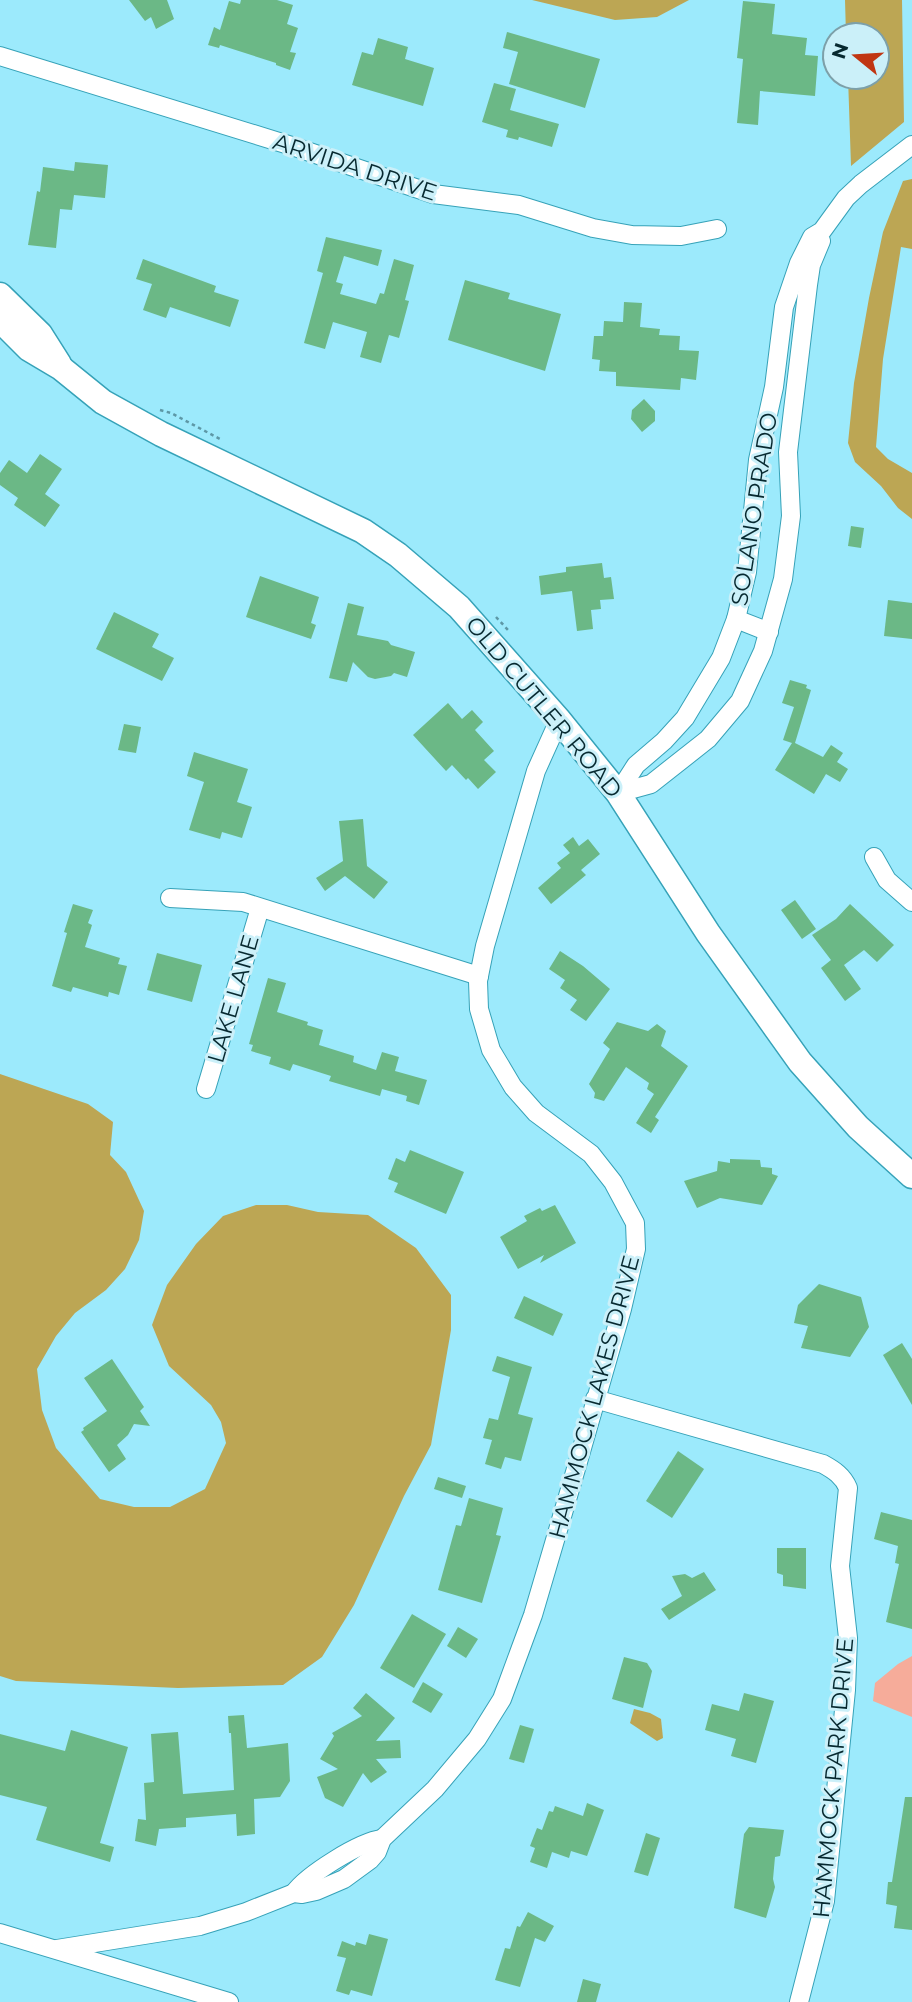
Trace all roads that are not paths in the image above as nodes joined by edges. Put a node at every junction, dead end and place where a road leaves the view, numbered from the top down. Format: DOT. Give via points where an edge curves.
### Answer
graph roads {
  1 [pos="0,56"];
  2 [pos="912,145"];
  3 [pos="717,229"];
  4 [pos="822,230"];
  5 [pos="0,295"];
  6 [pos="784,307"];
  7 [pos="805,311"];
  8 [pos="0,320"];
  9 [pos="61,368"];
  10 [pos="771,403"];
  11 [pos="793,407"];
  12 [pos="736,619"];
  13 [pos="769,632"];
  14 [pos="559,720"];
  15 [pos="618,793"];
  16 [pos="874,857"];
  17 [pos="170,898"];
  18 [pos="912,902"];
  19 [pos="260,908"];
  20 [pos="479,976"];
  21 [pos="206,1089"];
  22 [pos="912,1176"];
  23 [pos="595,1399"];
  24 [pos="0,1933"];
  25 [pos="57,1949"];
  26 [pos="229,2002"];
  27 [pos="799,2002"];
  1 -- 3 [label="street, ARVIDA DRIVE" via="433,194 519,205 604,231 681,236"];
  2 -- 4 [label="street, SOLANO PRADO" via="853,191"];
  4 -- 6 [label="street, SOLANO PRADO" via="812,237 799,262"];
  4 -- 7 [label="street, SOLANO PRADO"];
  5 -- 9 [label="main road, OLD CUTLER ROAD" via="40,334"];
  6 -- 7 [label="street"];
  6 -- 10 [label="street, SOLANO PRADO"];
  7 -- 11 [label="street, SOLANO PRADO"];
  8 -- 9 [label="main road, OLD CUTLER ROAD" via="29,349"];
  9 -- 14 [label="main road, OLD CUTLER ROAD" via="103,402 363,531 398,555 459,607"];
  10 -- 11 [label="street"];
  10 -- 12 [label="street, SOLANO PRADO" via="758,460 747,572"];
  11 -- 13 [label="street, SOLANO PRADO" via="788,452 791,516 783,579"];
  12 -- 13 [label="street"];
  12 -- 15 [label="street, SOLANO PRADO" via="721,657 685,718 636,765"];
  13 -- 15 [label="street, SOLANO PRADO" via="746,691 720,727 651,784"];
  14 -- 15 [label="main road, OLD CUTLER ROAD"];
  14 -- 20 [label="street, HAMMOCK LAKES DRIVE" via="536,771"];
  15 -- 22 [label="main road, OLD CUTLER ROAD" via="708,933 800,1062 858,1127"];
  16 -- 18 [label="street" via="887,880"];
  17 -- 19 [label="street" via="243,902"];
  19 -- 20 [label="street"];
  19 -- 21 [label="street, LAKE LANE"];
  20 -- 23 [label="street, HAMMOCK LAKES DRIVE" via="482,1022 501,1069 536,1113 601,1165 635,1223 632,1268"];
  23 -- 25 [label="street, HAMMOCK LAKES DRIVE" via="533,1615 502,1699 477,1739 435,1790 382,1839 371,1840 321,1870 294,1893 200,1926"];
  23 -- 27 [label="street, HAMMOCK PARK DRIVE" via="823,1464 845,1480 848,1488 840,1566 848,1638 846,1690 825,1901"];
  24 -- 25 [label="street"];
  25 -- 26 [label="street"];
}
